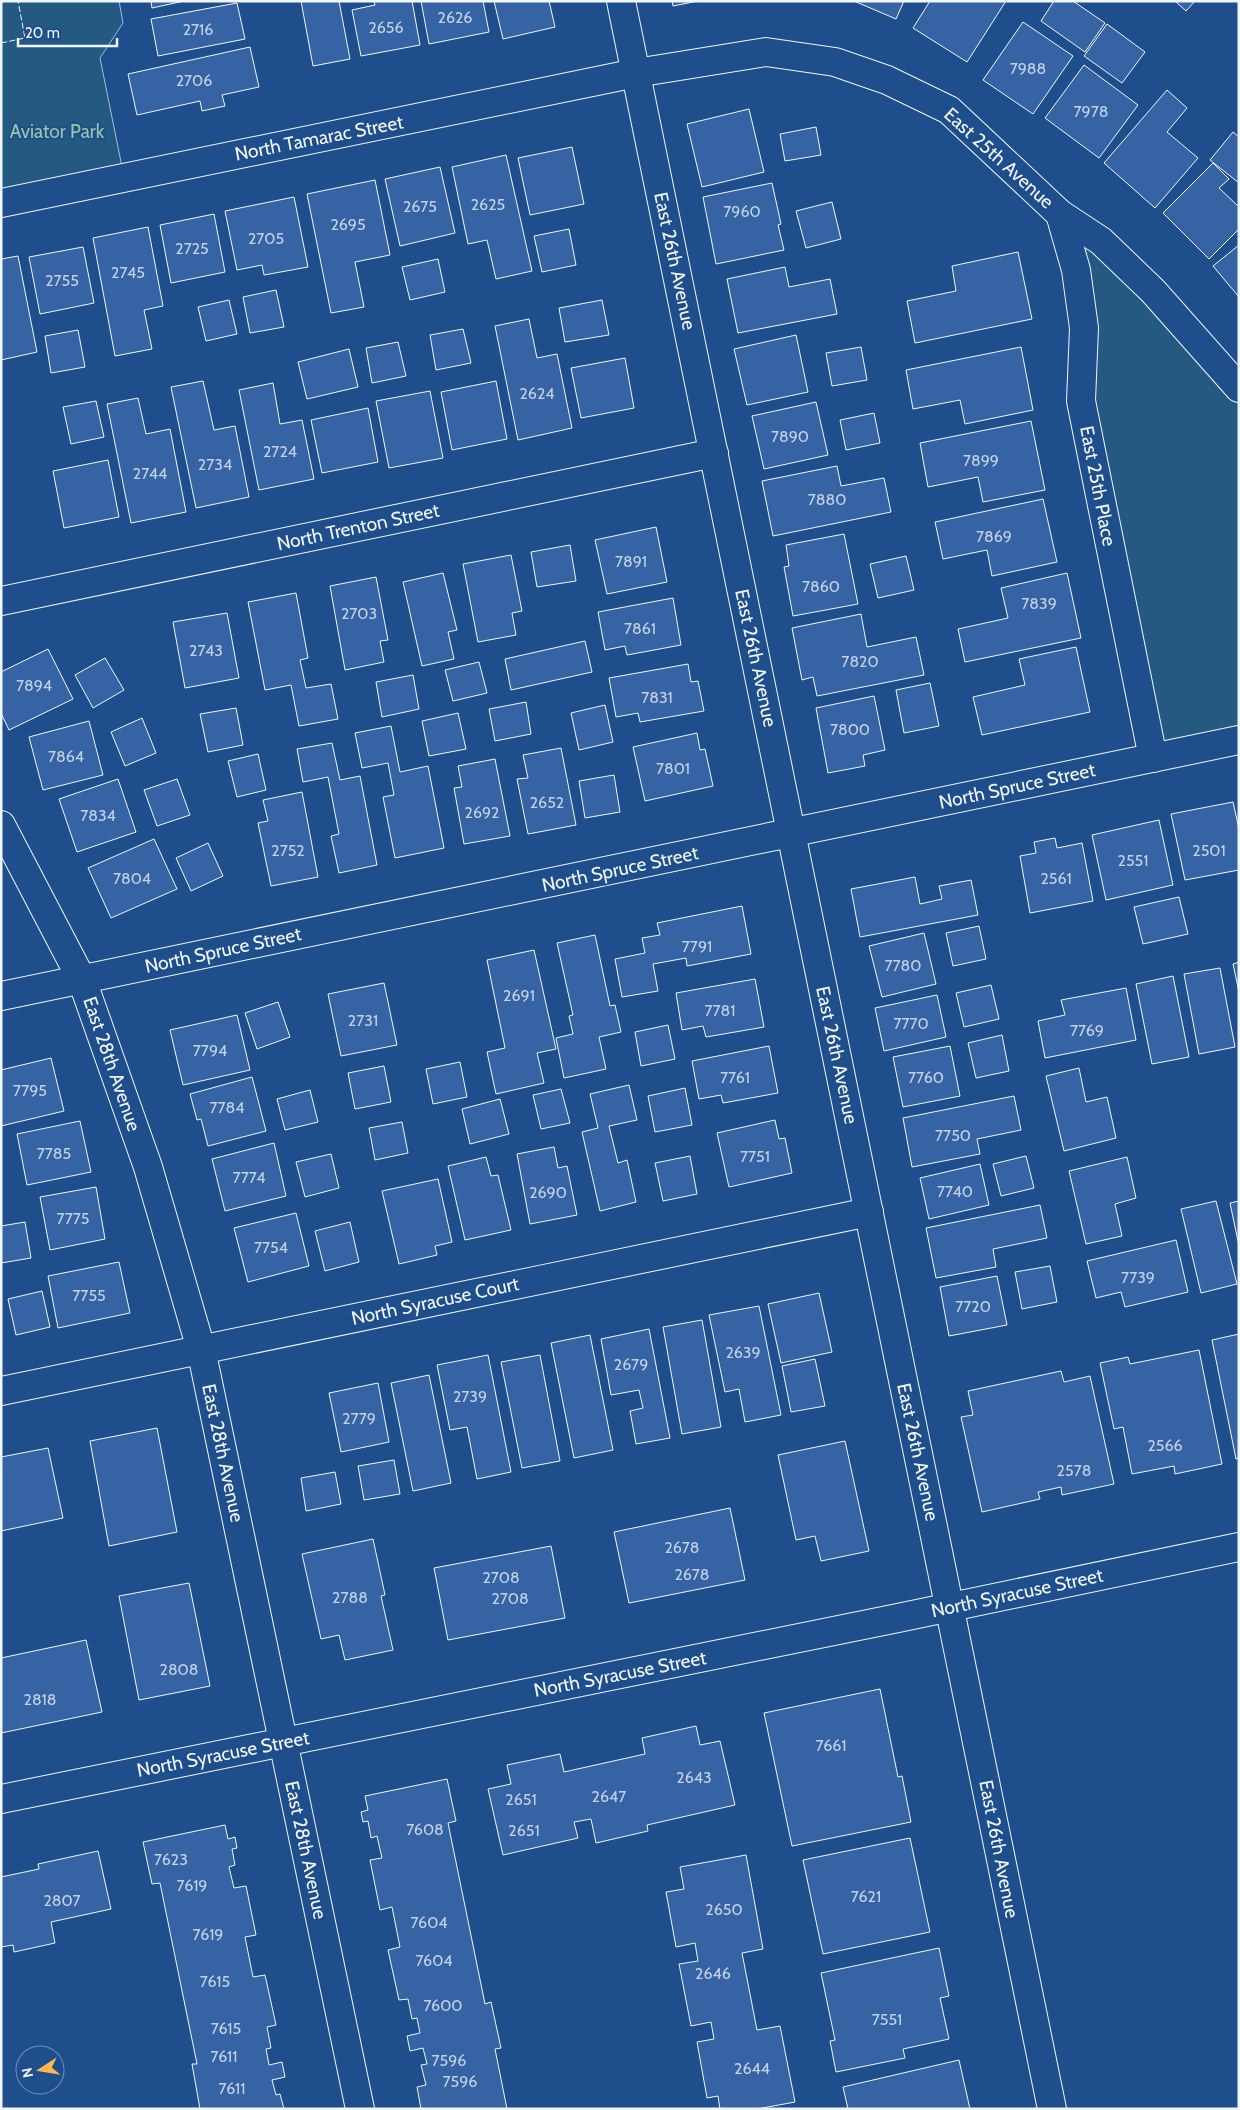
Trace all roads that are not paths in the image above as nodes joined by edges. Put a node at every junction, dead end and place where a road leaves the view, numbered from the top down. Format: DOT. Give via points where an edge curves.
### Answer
graph roads {
  1 [pos="621,1"];
  2 [pos="636,73"];
  3 [pos="1,203"];
  4 [pos="1060,214"];
  5 [pos="1239,388"];
  6 [pos="714,453"];
  7 [pos="1,601"];
  8 [pos="1239,740"];
  9 [pos="1153,758"];
  10 [pos="1,825"];
  11 [pos="792,833"];
  12 [pos="82,980"];
  13 [pos="1,996"];
  14 [pos="869,1212"];
  15 [pos="201,1349"];
  16 [pos="1,1391"];
  17 [pos="1239,1547"];
  18 [pos="950,1607"];
  19 [pos="284,1742"];
  20 [pos="1,1799"];
  21 [pos="360,2109"];
  22 [pos="1052,2109"];
  1 -- 2 [label="street, East 26th Avenue"];
  2 -- 3 [label="street, North Tamarac Street"];
  2 -- 4 [label="street, East 25th Avenue" via="766,52 835,62 888,80 949,110"];
  2 -- 6 [label="street, East 26th Avenue"];
  4 -- 5 [label="street, East 25th Avenue" via="1101,241 1153,290"];
  4 -- 9 [label="street, East 25th Place" via="1076,270 1084,328 1081,401"];
  6 -- 7 [label="street, North Trenton Street"];
  6 -- 11 [label="street, East 26th Avenue"];
  8 -- 9 [label="street, North Spruce Street"];
  9 -- 11 [label="street, North Spruce Street"];
  10 -- 12 [label="street, East 28th Avenue"];
  11 -- 12 [label="street, North Spruce Street"];
  11 -- 14 [label="street, East 26th Avenue"];
  12 -- 13 [label="street, North Spruce Street"];
  12 -- 15 [label="street, East 28th Avenue" via="148,1167"];
  14 -- 15 [label="street, North Syracuse Court"];
  14 -- 18 [label="street, East 26th Avenue"];
  15 -- 16 [label="street, North Syracuse Court"];
  15 -- 19 [label="street, East 28th Avenue"];
  17 -- 18 [label="street, North Syracuse Street"];
  18 -- 19 [label="street, North Syracuse Street"];
  18 -- 22 [label="street, East 26th Avenue"];
  19 -- 20 [label="street, North Syracuse Street"];
  19 -- 21 [label="street, East 28th Avenue"];
}
